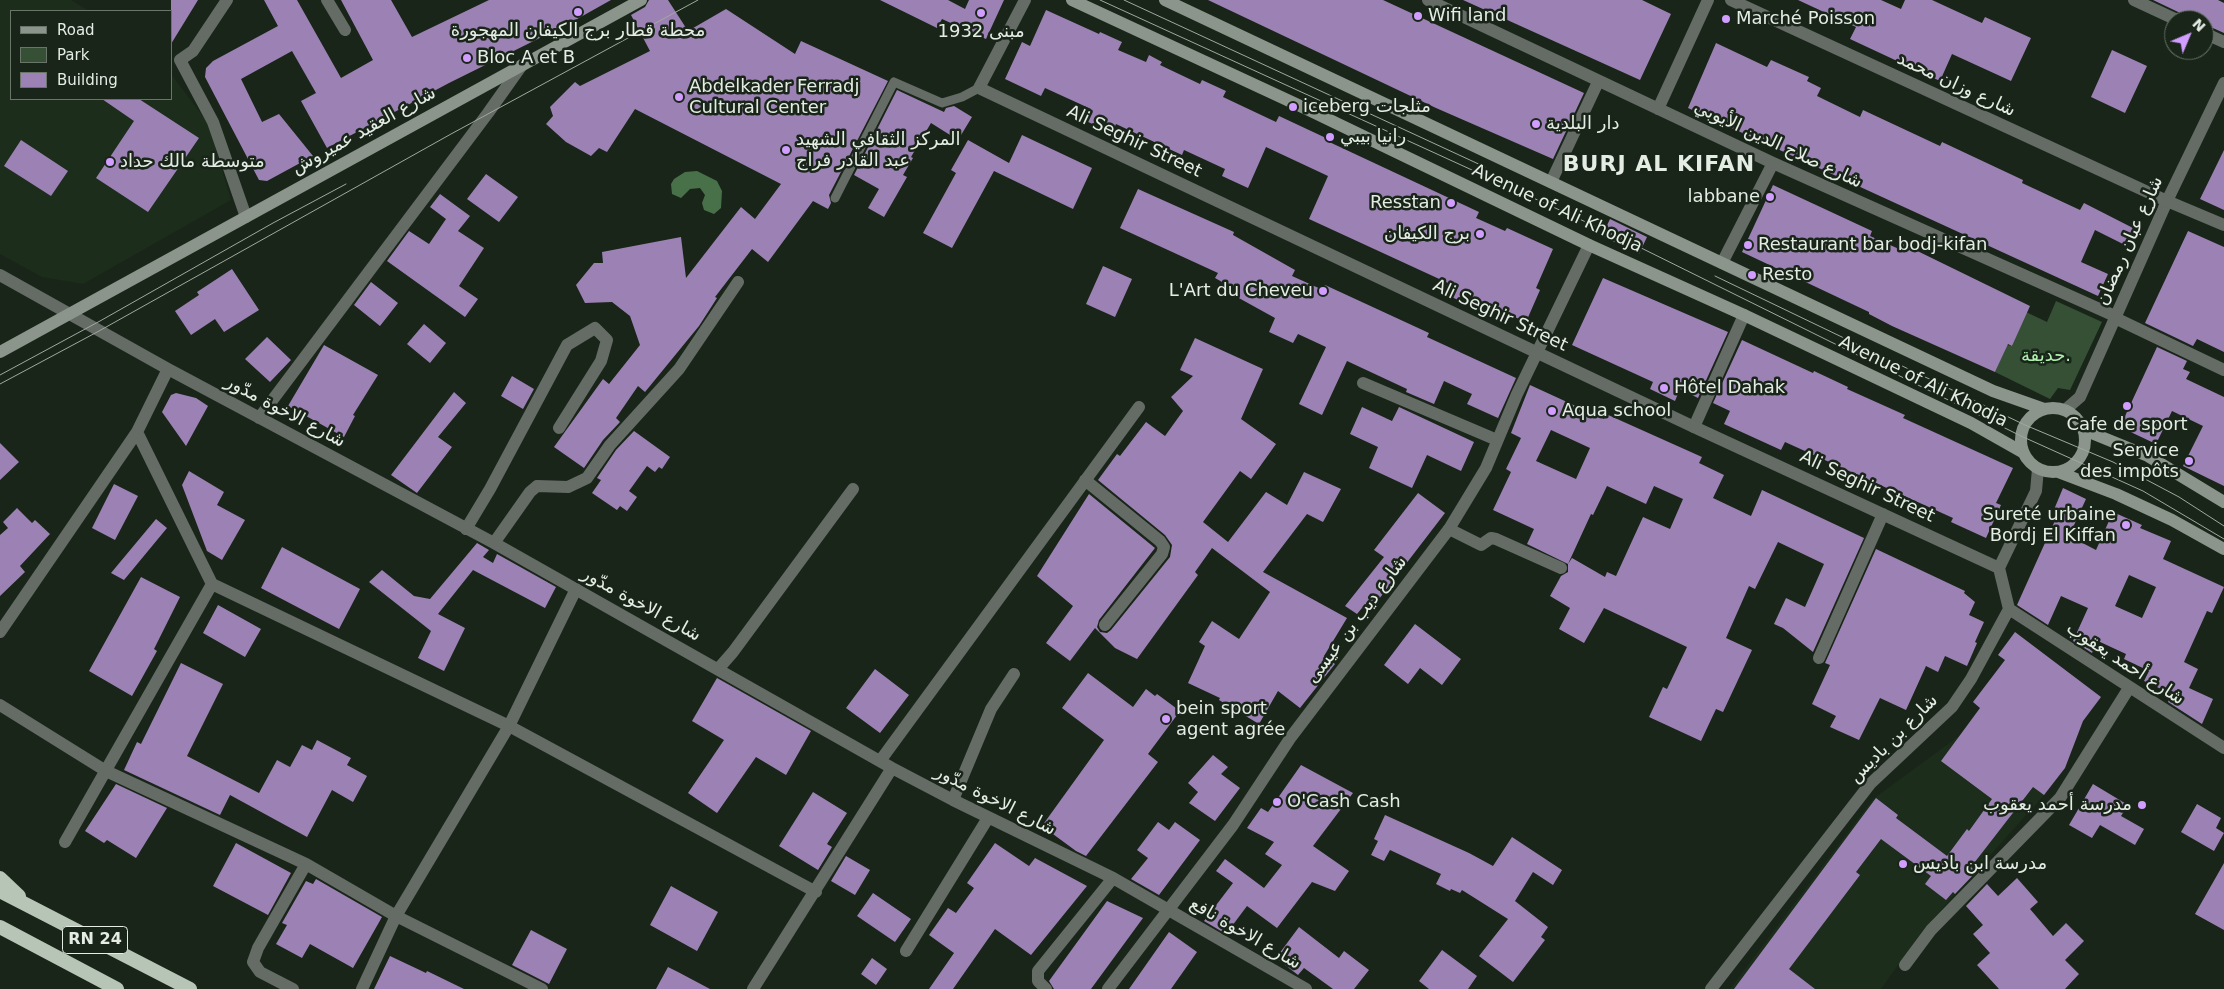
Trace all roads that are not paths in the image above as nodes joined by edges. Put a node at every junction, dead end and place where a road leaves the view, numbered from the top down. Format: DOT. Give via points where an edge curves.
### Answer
graph roads {
  1 [pos="227,0"];
  2 [pos="327,0"];
  3 [pos="641,0"];
  4 [pos="1025,0"];
  5 [pos="1072,0"];
  6 [pos="1165,0"];
  7 [pos="1428,0"];
  8 [pos="1708,0"];
  9 [pos="1731,0"];
  10 [pos="2134,0"];
  11 [pos="2164,14"];
  12 [pos="345,30"];
  13 [pos="522,63"];
  14 [pos="1598,82"];
  15 [pos="2224,83"];
  16 [pos="979,88"];
  17 [pos="1658,109"];
  18 [pos="1774,163"];
  19 [pos="1551,182"];
  20 [pos="835,198"];
  21 [pos="2167,201"];
  22 [pos="246,217"];
  23 [pos="2224,225"];
  24 [pos="1589,245"];
  25 [pos="1722,263"];
  26 [pos="0,275"];
  27 [pos="738,282"];
  28 [pos="70,314"];
  29 [pos="1744,315"];
  30 [pos="2115,317"];
  31 [pos="0,344"];
  32 [pos="15,345"];
  33 [pos="0,352"];
  34 [pos="1537,353"];
  35 [pos="168,369"];
  36 [pos="2224,370"];
  37 [pos="1363,383"];
  38 [pos="1139,407"];
  39 [pos="2044,409"];
  40 [pos="2065,410"];
  41 [pos="259,418"];
  42 [pos="1694,427"];
  43 [pos="559,428"];
  44 [pos="2084,430"];
  45 [pos="137,432"];
  46 [pos="1497,440"];
  47 [pos="2024,453"];
  48 [pos="2038,468"];
  49 [pos="2058,472"];
  50 [pos="1086,480"];
  51 [pos="853,489"];
  52 [pos="2224,502"];
  53 [pos="1883,514"];
  54 [pos="1449,528"];
  55 [pos="466,529"];
  56 [pos="494,543"];
  57 [pos="2224,550"];
  58 [pos="1561,568"];
  59 [pos="1998,568"];
  60 [pos="212,584"];
  61 [pos="576,589"];
  62 [pos="2008,609"];
  63 [pos="1105,625"];
  64 [pos="0,632"];
  65 [pos="1819,658"];
  66 [pos="719,668"];
  67 [pos="1014,674"];
  68 [pos="2129,688"];
  69 [pos="0,706"];
  70 [pos="509,726"];
  71 [pos="2224,748"];
  72 [pos="880,761"];
  73 [pos="892,768"];
  74 [pos="106,771"];
  75 [pos="953,800"];
  76 [pos="988,818"];
  77 [pos="65,842"];
  78 [pos="306,864"];
  79 [pos="0,878"];
  80 [pos="1113,878"];
  81 [pos="0,891"];
  82 [pos="816,892"];
  83 [pos="30,906"];
  84 [pos="1167,910"];
  85 [pos="396,916"];
  86 [pos="0,927"];
  87 [pos="906,951"];
  88 [pos="1905,965"];
  89 [pos="117,989"];
  90 [pos="190,989"];
  91 [pos="293,989"];
  92 [pos="362,989"];
  93 [pos="542,989"];
  94 [pos="753,989"];
  95 [pos="1046,989"];
  96 [pos="1108,989"];
  97 [pos="1306,989"];
  98 [pos="1711,989"];
  1 -- 22 [label="street" via="193,51 180,60 213,122"];
  2 -- 12 [label="street"];
  3 -- 13 [label="main road, شارع العقيد عميروش"];
  4 -- 16 [label="street"];
  5 -- 24 [label="main road, Avenue of Ali Khodja"];
  6 -- 19 [label="main road, Avenue of Ali Khodja"];
  7 -- 14 [label="street, شارع صلاح الدين الأيوبي"];
  8 -- 17 [label="street"];
  9 -- 21 [label="street, شارع وزان محمد"];
  10 -- 11 [label="street"];
  13 -- 22 [label="main road, شارع العقيد عميروش"];
  13 -- 41 [label="street"];
  14 -- 17 [label="street, شارع صلاح الدين الأيوبي"];
  14 -- 19 [label="street"];
  15 -- 21 [label="street, شارع عبان رمضان"];
  16 -- 20 [label="lane" via="942,103 894,82"];
  16 -- 34 [label="street, Ali Seghir Street"];
  17 -- 18 [label="street, شارع صلاح الدين الأيوبي"];
  18 -- 25 [label="street"];
  18 -- 30 [label="street, شارع صلاح الدين الأيوبي"];
  19 -- 25 [label="main road, Avenue of Ali Khodja"];
  21 -- 23 [label="street, شارع وزان محمد"];
  21 -- 30 [label="street, شارع عبان رمضان"];
  22 -- 28 [label="main road, شارع العقيد عميروش"];
  24 -- 29 [label="main road, Avenue of Ali Khodja"];
  24 -- 34 [label="street, شارع ديب بن عيسى"];
  25 -- 39 [label="main road, Avenue of Ali Khodja" via="1993,391"];
  26 -- 28 [label="street, شارع الاخوة مدّور"];
  27 -- 56 [label="street" via="679,369 610,445 587,478 568,487 537,486"];
  28 -- 32 [label="main road, شارع العقيد عميروش"];
  28 -- 35 [label="street, شارع الاخوة مدّور"];
  29 -- 42 [label="street"];
  29 -- 47 [label="main road, Avenue of Ali Khodja" via="1971,423"];
  30 -- 36 [label="street, شارع صلاح الدين الأيوبي"];
  30 -- 40 [label="street, شارع عبان رمضان" via="2080,397"];
  31 -- 32 [label="lane"];
  32 -- 33 [label="main road, شارع العقيد عميروش"];
  34 -- 42 [label="street, Ali Seghir Street"];
  34 -- 46 [label="street, شارع ديب بن عيسى"];
  35 -- 41 [label="street, شارع الاخوة مدّور"];
  35 -- 45 [label="street"];
  37 -- 46 [label="street"];
  38 -- 50 [label="street"];
  39 -- 40 [label="main road"];
  39 -- 47 [label="main road" via="2027,421 2021,436"];
  40 -- 44 [label="main road" via="2080,422"];
  41 -- 55 [label="street, شارع الاخوة مدّور"];
  42 -- 53 [label="street, Ali Seghir Street"];
  43 -- 55 [label="street" via="601,361 607,340 596,328 567,345"];
  44 -- 49 [label="main road" via="2086,444 2082,455 2076,463"];
  44 -- 52 [label="main road" via="2148,456"];
  45 -- 60 [label="street"];
  45 -- 64 [label="street"];
  46 -- 54 [label="street, شارع ديب بن عيسى" via="1486,468"];
  47 -- 48 [label="main road"];
  48 -- 49 [label="main road"];
  48 -- 59 [label="street" via="2036,491"];
  49 -- 57 [label="main road" via="2172,520"];
  50 -- 63 [label="street" via="1164,547 1162,554"];
  50 -- 72 [label="street"];
  51 -- 66 [label="street"];
  53 -- 59 [label="street, Ali Seghir Street"];
  53 -- 65 [label="street"];
  54 -- 58 [label="street" via="1481,545 1491,538 1496,539"];
  54 -- 84 [label="street, شارع ديب بن عيسى" via="1291,737 1233,825"];
  55 -- 56 [label="street, شارع الاخوة مدّور"];
  56 -- 61 [label="street, شارع الاخوة مدّور"];
  59 -- 62 [label="street"];
  60 -- 70 [label="street"];
  60 -- 74 [label="street"];
  61 -- 66 [label="street, شارع الاخوة مدّور"];
  61 -- 70 [label="street"];
  62 -- 68 [label="street, شارع أحمد يعقوب"];
  62 -- 98 [label="street, شارع بن باديس" via="1972,679 1952,707 1870,784"];
  66 -- 72 [label="street, شارع الاخوة مدّور"];
  67 -- 75 [label="street" via="992,709"];
  68 -- 71 [label="street, شارع أحمد يعقوب"];
  68 -- 88 [label="street" via="2060,798 1931,930"];
  69 -- 74 [label="street"];
  70 -- 82 [label="street"];
  70 -- 85 [label="street"];
  72 -- 73 [label="street, شارع الاخوة مدّور"];
  73 -- 75 [label="street, شارع الاخوة مدّور"];
  73 -- 82 [label="street"];
  74 -- 77 [label="street"];
  74 -- 78 [label="street"];
  75 -- 76 [label="street, شارع الاخوة مدّور"];
  76 -- 80 [label="street, شارع الاخوة مدّور"];
  76 -- 87 [label="street"];
  78 -- 85 [label="street"];
  78 -- 91 [label="street" via="253,962 260,972"];
  79 -- 83 [label="highway"];
  80 -- 84 [label="street, شارع الاخوة مدّور"];
  80 -- 95 [label="street" via="1038,971 1038,981"];
  81 -- 83 [label="highway, RN 24"];
  82 -- 94 [label="street"];
  83 -- 90 [label="highway, RN 24"];
  84 -- 96 [label="street, شارع ديب بن عيسى"];
  84 -- 97 [label="street, شارع الاخوة نافع"];
  85 -- 92 [label="street"];
  85 -- 93 [label="street"];
  86 -- 89 [label="highway, RN 24"];
}
